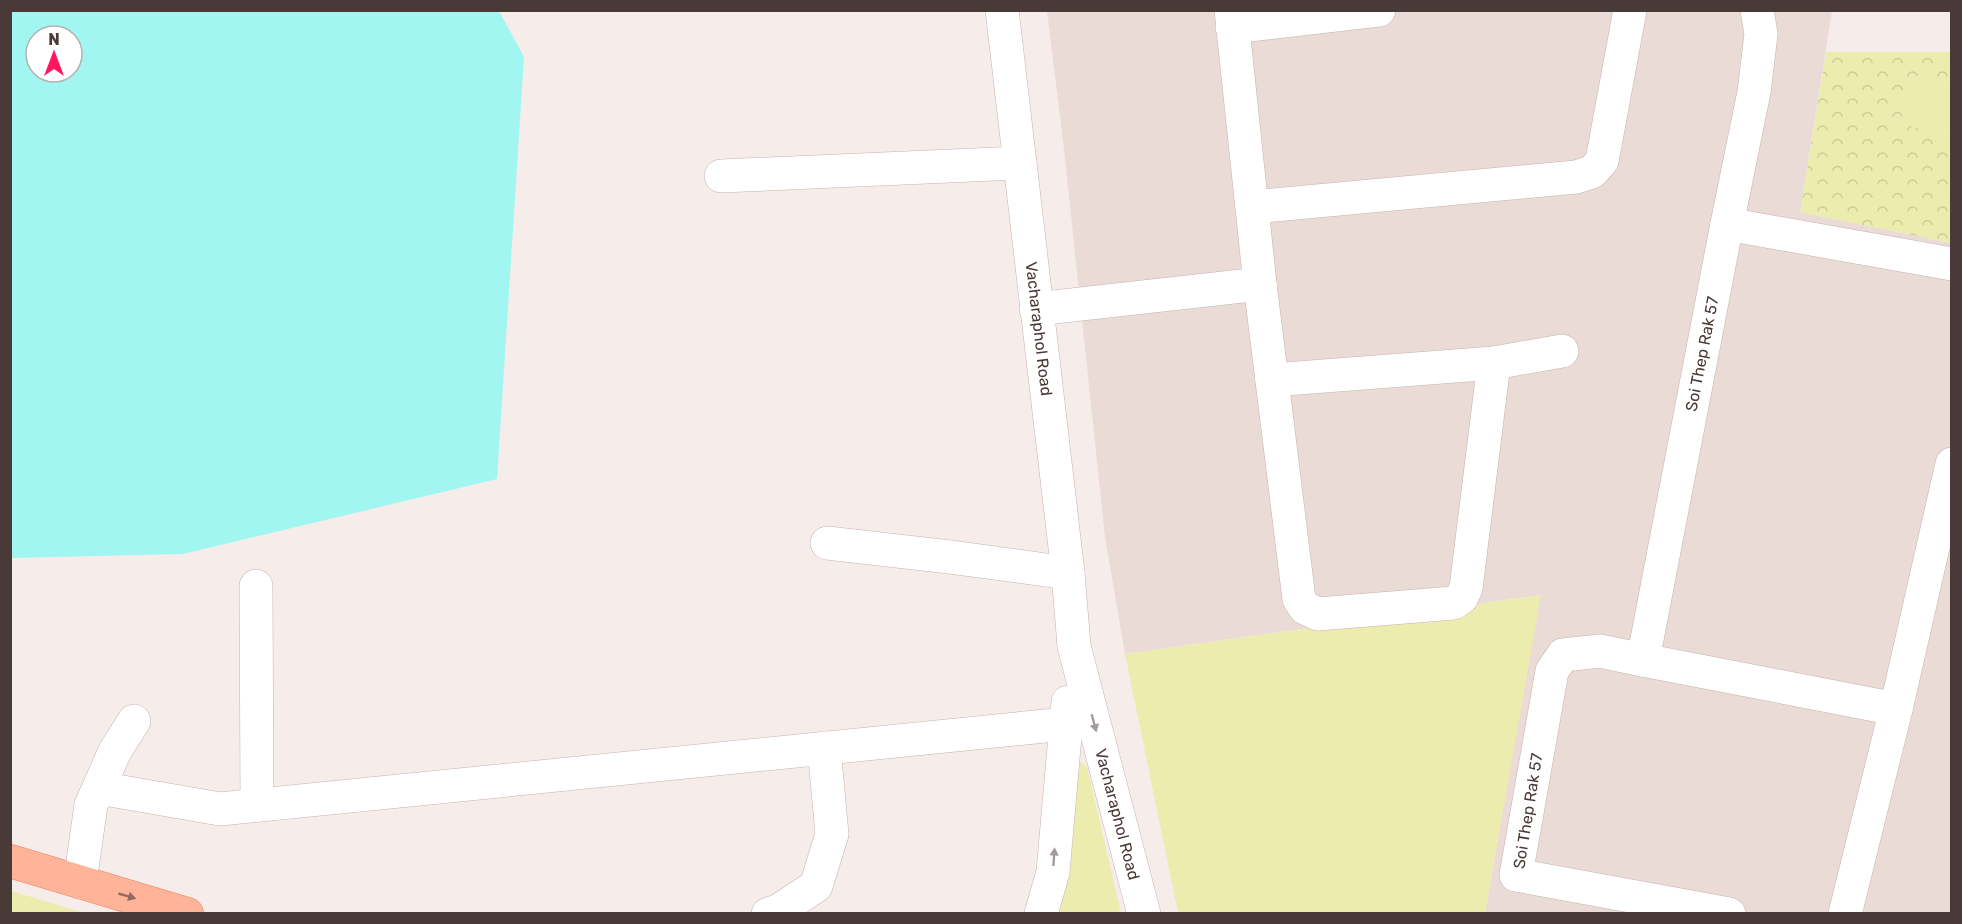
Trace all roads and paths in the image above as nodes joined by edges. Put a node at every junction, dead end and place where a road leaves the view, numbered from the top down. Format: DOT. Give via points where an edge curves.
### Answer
graph roads {
  1 [pos="1002,10"];
  2 [pos="1379,10"];
  3 [pos="1630,10"];
  4 [pos="1757,10"];
  5 [pos="1232,19"];
  6 [pos="1020,163"];
  7 [pos="721,176"];
  8 [pos="1252,207"];
  9 [pos="1727,224"];
  10 [pos="1952,264"];
  11 [pos="1260,284"];
  12 [pos="1036,309"];
  13 [pos="1562,351"];
  14 [pos="1494,363"];
  15 [pos="1272,380"];
  16 [pos="1952,464"];
  17 [pos="827,543"];
  18 [pos="1068,573"];
  19 [pos="256,586"];
  20 [pos="1074,646"];
  21 [pos="1643,660"];
  22 [pos="1896,709"];
  23 [pos="134,721"];
  24 [pos="1065,724"];
  25 [pos="824,748"];
  26 [pos="99,788"];
  27 [pos="257,805"];
  28 [pos="10,861"];
  29 [pos="80,882"];
  30 [pos="187,914"];
  31 [pos="768,914"];
  32 [pos="1041,914"];
  33 [pos="1144,914"];
  34 [pos="1729,914"];
  35 [pos="1845,914"];
  1 -- 6 [label="street, Vacharaphol Road"];
  2 -- 5 [label="street"];
  3 -- 8 [label="street" via="1602,161 1592,172 1576,177"];
  4 -- 9 [label="street, Soi Thep Rak 57" via="1761,34 1754,92"];
  5 -- 8 [label="street"];
  6 -- 7 [label="street"];
  6 -- 12 [label="street, Vacharaphol Road"];
  8 -- 11 [label="street"];
  9 -- 10 [label="street"];
  9 -- 21 [label="street, Soi Thep Rak 57"];
  11 -- 12 [label="street"];
  11 -- 15 [label="street"];
  12 -- 18 [label="street, Vacharaphol Road"];
  13 -- 14 [label="street"];
  14 -- 15 [label="street"];
  14 -- 15 [label="street" via="1462,597 1454,603 1318,614 1305,608 1299,599"];
  16 -- 22 [label="street"];
  17 -- 18 [label="street"];
  18 -- 20 [label="street, Vacharaphol Road"];
  19 -- 27 [label="street"];
  20 -- 24 [label="street, Vacharaphol Road"];
  20 -- 33 [label="street, Vacharaphol Road, one-way"];
  21 -- 22 [label="street, Soi Thep Rak 57"];
  21 -- 34 [label="street, Soi Thep Rak 57" via="1600,651 1563,655 1552,670 1516,875"];
  22 -- 35 [label="street"];
  23 -- 26 [label="street"];
  24 -- 25 [label="street"];
  32 -- 24 [label="street, Vacharaphol Road, one-way" via="1053,872"];
  25 -- 27 [label="street"];
  25 -- 31 [label="street" via="832,834 816,886"];
  26 -- 27 [label="street" via="220,809"];
  26 -- 29 [label="street" via="91,805"];
  28 -- 29 [label="main road"];
  29 -- 30 [label="main road, one-way"];
}
